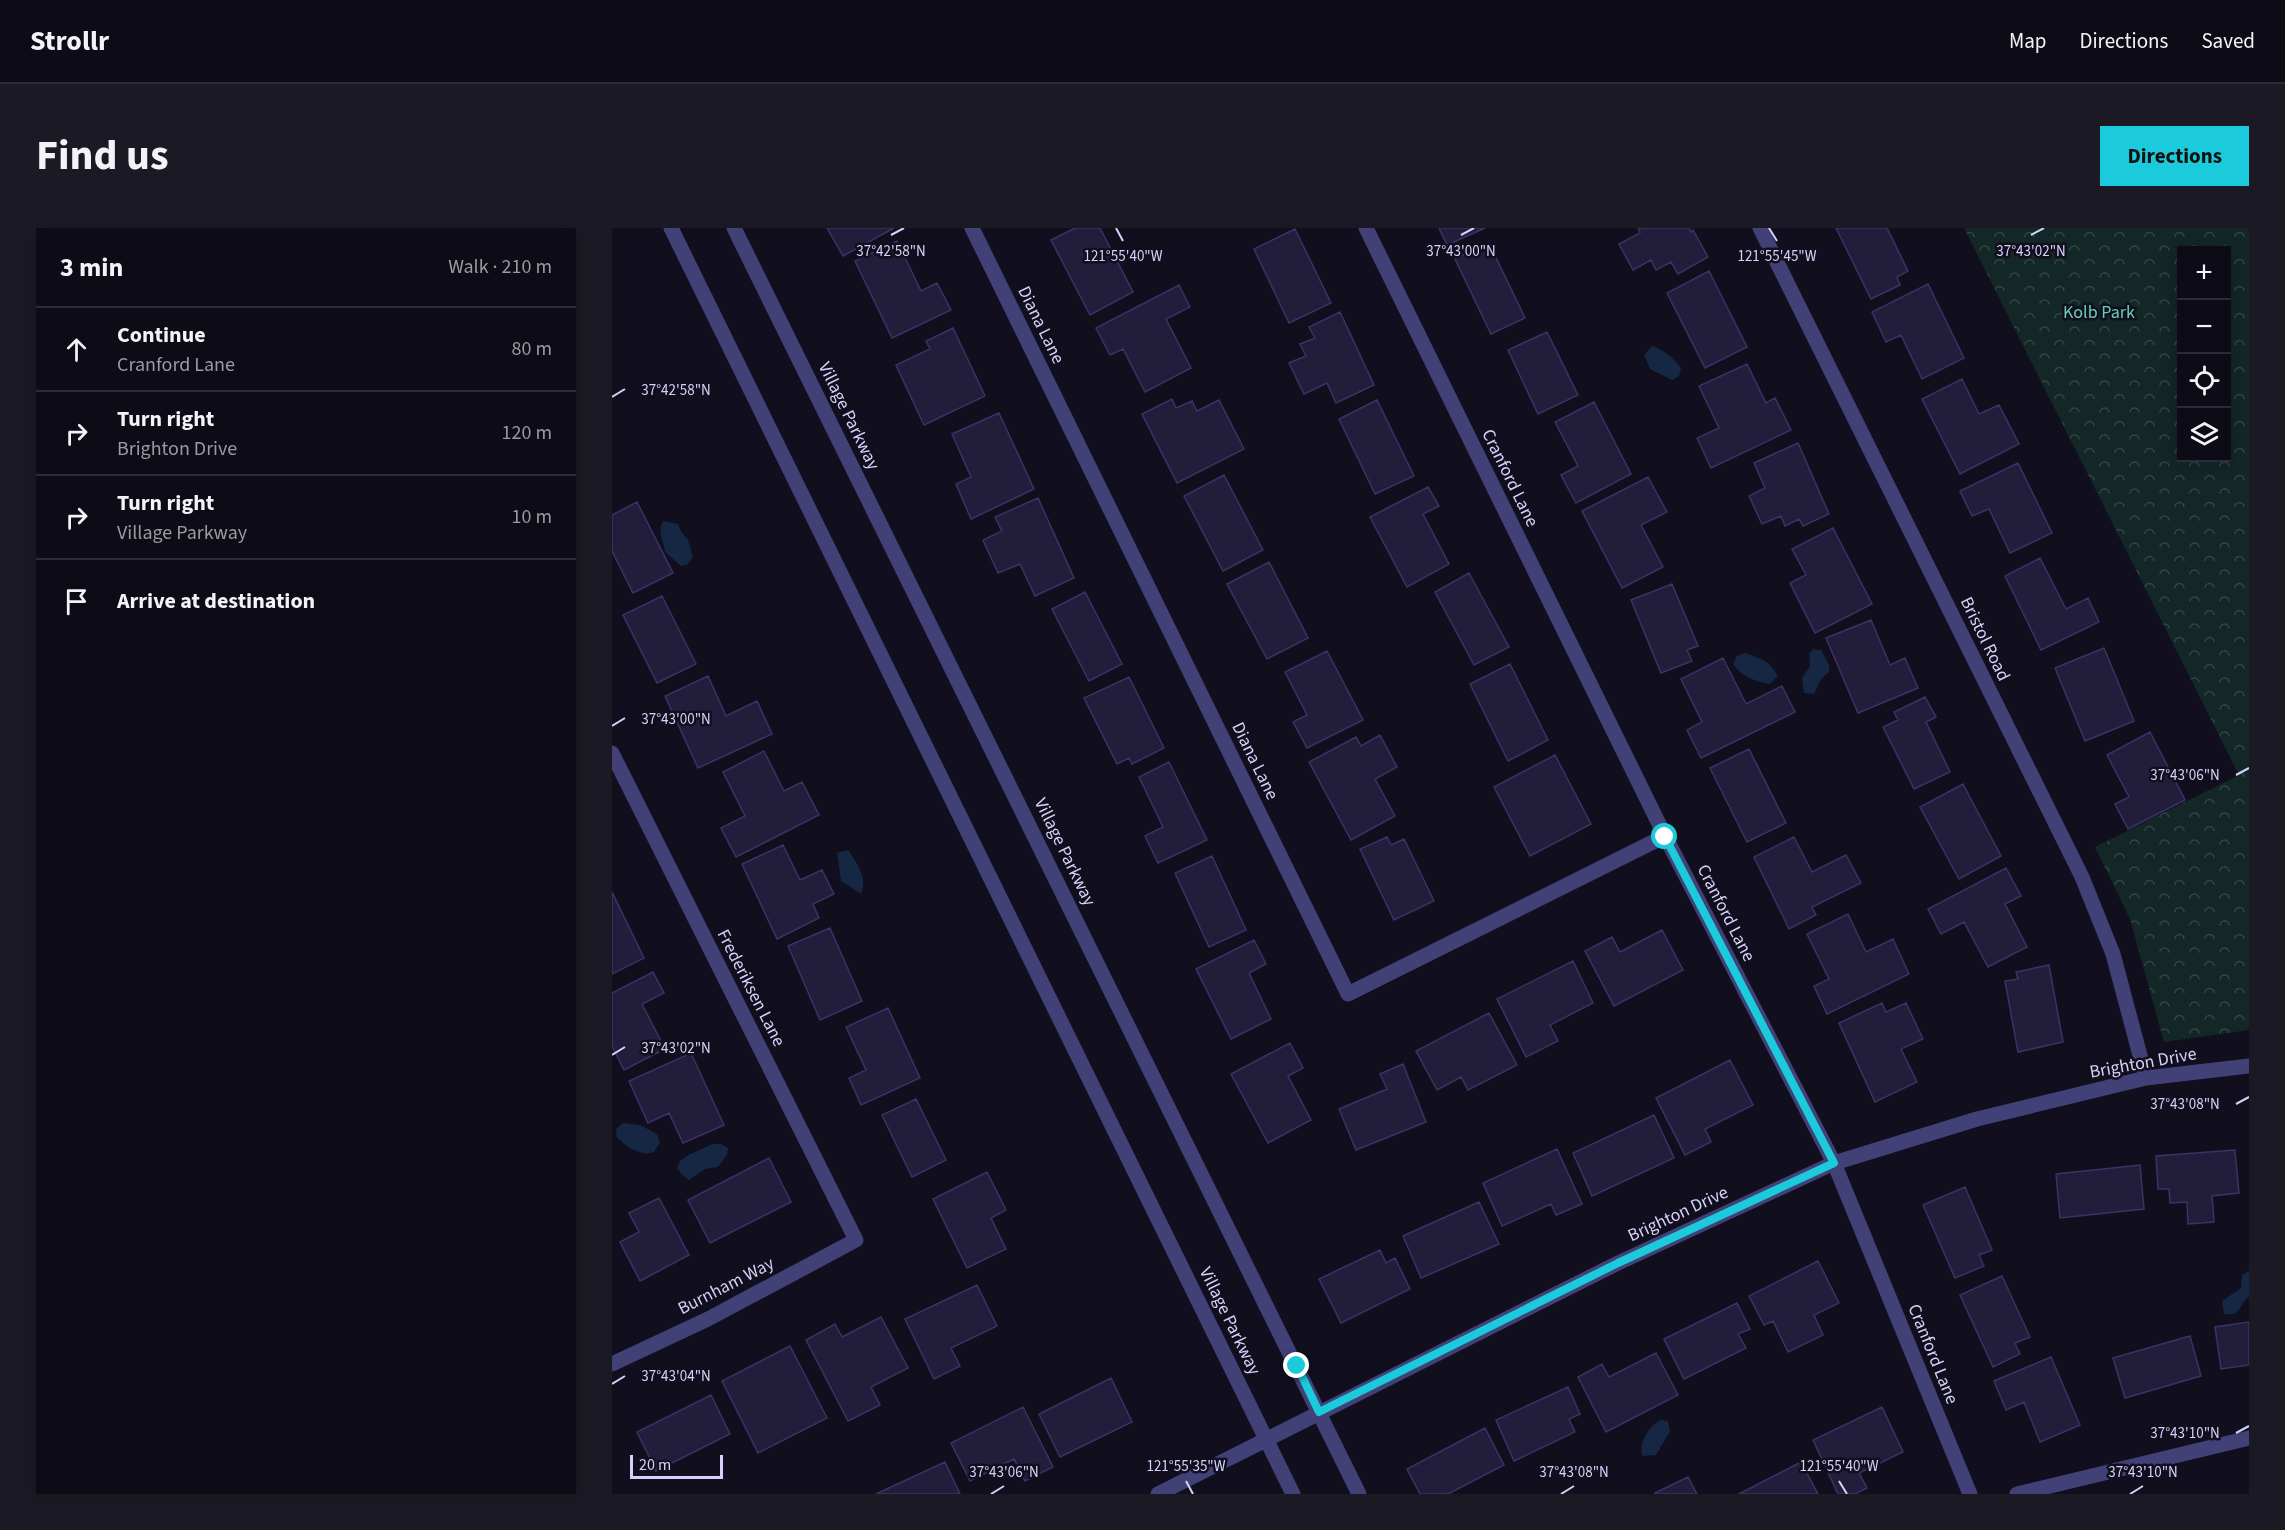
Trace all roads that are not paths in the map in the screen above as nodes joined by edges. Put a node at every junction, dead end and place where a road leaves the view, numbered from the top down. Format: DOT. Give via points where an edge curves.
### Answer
graph roads {
  1 [pos="671,228"];
  2 [pos="734,228"];
  3 [pos="972,228"];
  4 [pos="1366,228"];
  5 [pos="1760,228"];
  6 [pos="612,753"];
  7 [pos="1665,837"];
  8 [pos="2249,1066"];
  9 [pos="2146,1078"];
  10 [pos="1834,1163"];
  11 [pos="856,1240"];
  12 [pos="612,1364"];
  13 [pos="1319,1412"];
  14 [pos="2249,1438"];
  15 [pos="1266,1439"];
  16 [pos="1158,1494"];
  17 [pos="1293,1494"];
  18 [pos="1359,1494"];
  19 [pos="1970,1494"];
  20 [pos="2017,1494"];
  1 -- 15 [label="street, Village Parkway"];
  2 -- 13 [label="street, Village Parkway"];
  3 -- 7 [label="street, Diana Lane" via="1348,994"];
  4 -- 7 [label="street, Cranford Lane"];
  5 -- 9 [label="street, Bristol Road" via="2082,876 2113,954"];
  6 -- 11 [label="street, Frederiksen Lane"];
  7 -- 10 [label="street, Cranford Lane"];
  8 -- 9 [label="street, Brighton Drive"];
  9 -- 10 [label="street, Brighton Drive" via="1977,1119"];
  10 -- 13 [label="street, Brighton Drive" via="1618,1263"];
  10 -- 19 [label="street, Cranford Lane"];
  11 -- 12 [label="street, Burnham Way" via="708,1319"];
  13 -- 15 [label="street, Brighton Drive"];
  13 -- 18 [label="street, Village Parkway"];
  14 -- 20 [label="street"];
  15 -- 16 [label="street, Brighton Drive"];
  15 -- 17 [label="street, Village Parkway"];
}
